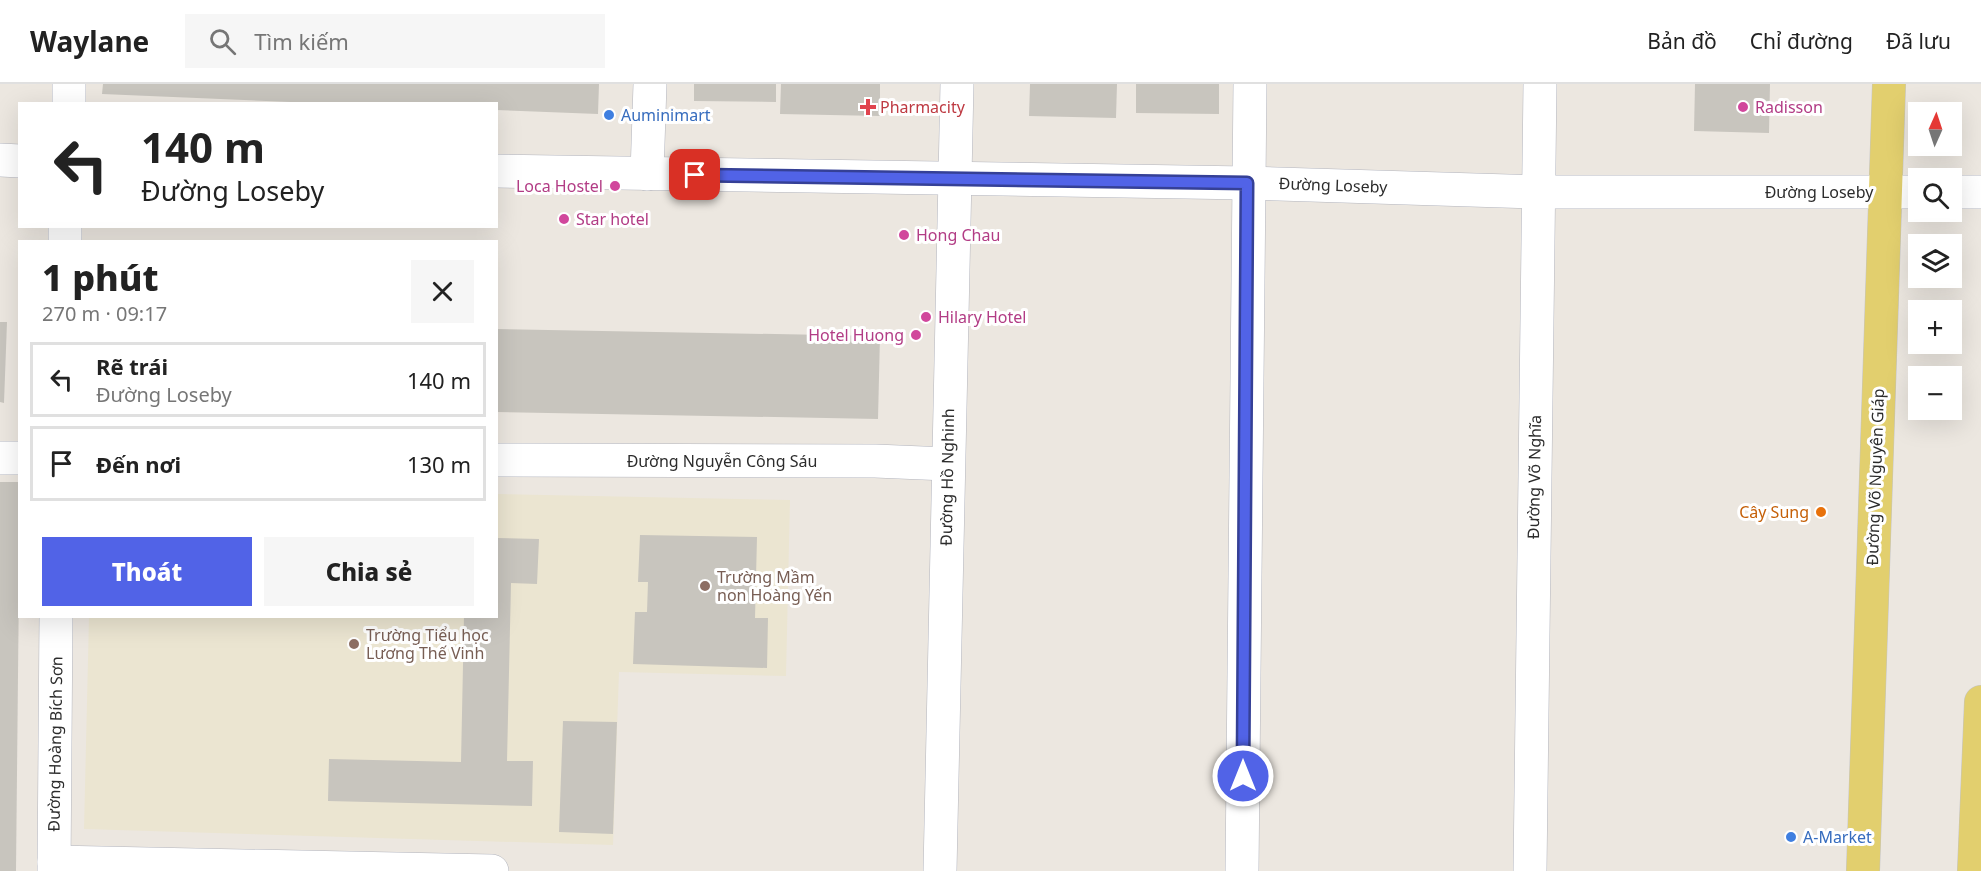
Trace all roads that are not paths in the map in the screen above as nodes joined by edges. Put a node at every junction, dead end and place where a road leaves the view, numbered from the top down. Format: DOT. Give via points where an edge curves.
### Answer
graph roads {
  1 [pos="69,84"];
  2 [pos="650,84"];
  3 [pos="957,84"];
  4 [pos="1250,84"];
  5 [pos="1540,84"];
  6 [pos="1888,84"];
  7 [pos="69,102"];
  8 [pos="0,160"];
  9 [pos="18,160"];
  10 [pos="498,171"];
  11 [pos="647,174"];
  12 [pos="956,178"];
  13 [pos="1247,183"];
  14 [pos="1538,192"];
  15 [pos="1885,192"];
  16 [pos="1908,192"];
  17 [pos="1962,192"];
  18 [pos="1981,192"];
  19 [pos="0,458"];
  20 [pos="18,458"];
  21 [pos="498,460"];
  22 [pos="947,464"];
  23 [pos="56,618"];
  24 [pos="1981,702"];
  25 [pos="54,867"];
  26 [pos="492,871"];
  27 [pos="940,871"];
  28 [pos="1242,871"];
  29 [pos="1530,871"];
  30 [pos="1863,871"];
  31 [pos="1974,871"];
  1 -- 7 [label="street"];
  2 -- 11 [label="street"];
  3 -- 12 [label="street, Đường Hồ Nghinh"];
  4 -- 13 [label="street"];
  5 -- 14 [label="street, Đường Võ Nghĩa"];
  6 -- 15 [label="main road, Đường Võ Nguyên Giáp"];
  8 -- 9 [label="street"];
  10 -- 11 [label="street, Đường Loseby"];
  11 -- 12 [label="street, Đường Loseby"];
  12 -- 13 [label="street, Đường Loseby"];
  12 -- 22 [label="street, Đường Hồ Nghinh"];
  13 -- 14 [label="street, Đường Loseby"];
  13 -- 28 [label="street"];
  14 -- 15 [label="street, Đường Loseby"];
  14 -- 29 [label="street, Đường Võ Nghĩa"];
  15 -- 16 [label="street, Đường Loseby"];
  15 -- 30 [label="main road, Đường Võ Nguyên Giáp"];
  17 -- 18 [label="street"];
  19 -- 20 [label="street"];
  21 -- 22 [label="street, Đường Nguyễn Công Sáu"];
  22 -- 27 [label="street, Đường Hồ Nghinh"];
  23 -- 25 [label="street, Đường Hoàng Bích Sơn"];
  24 -- 31 [label="main road"];
  25 -- 26 [label="street"];
}
